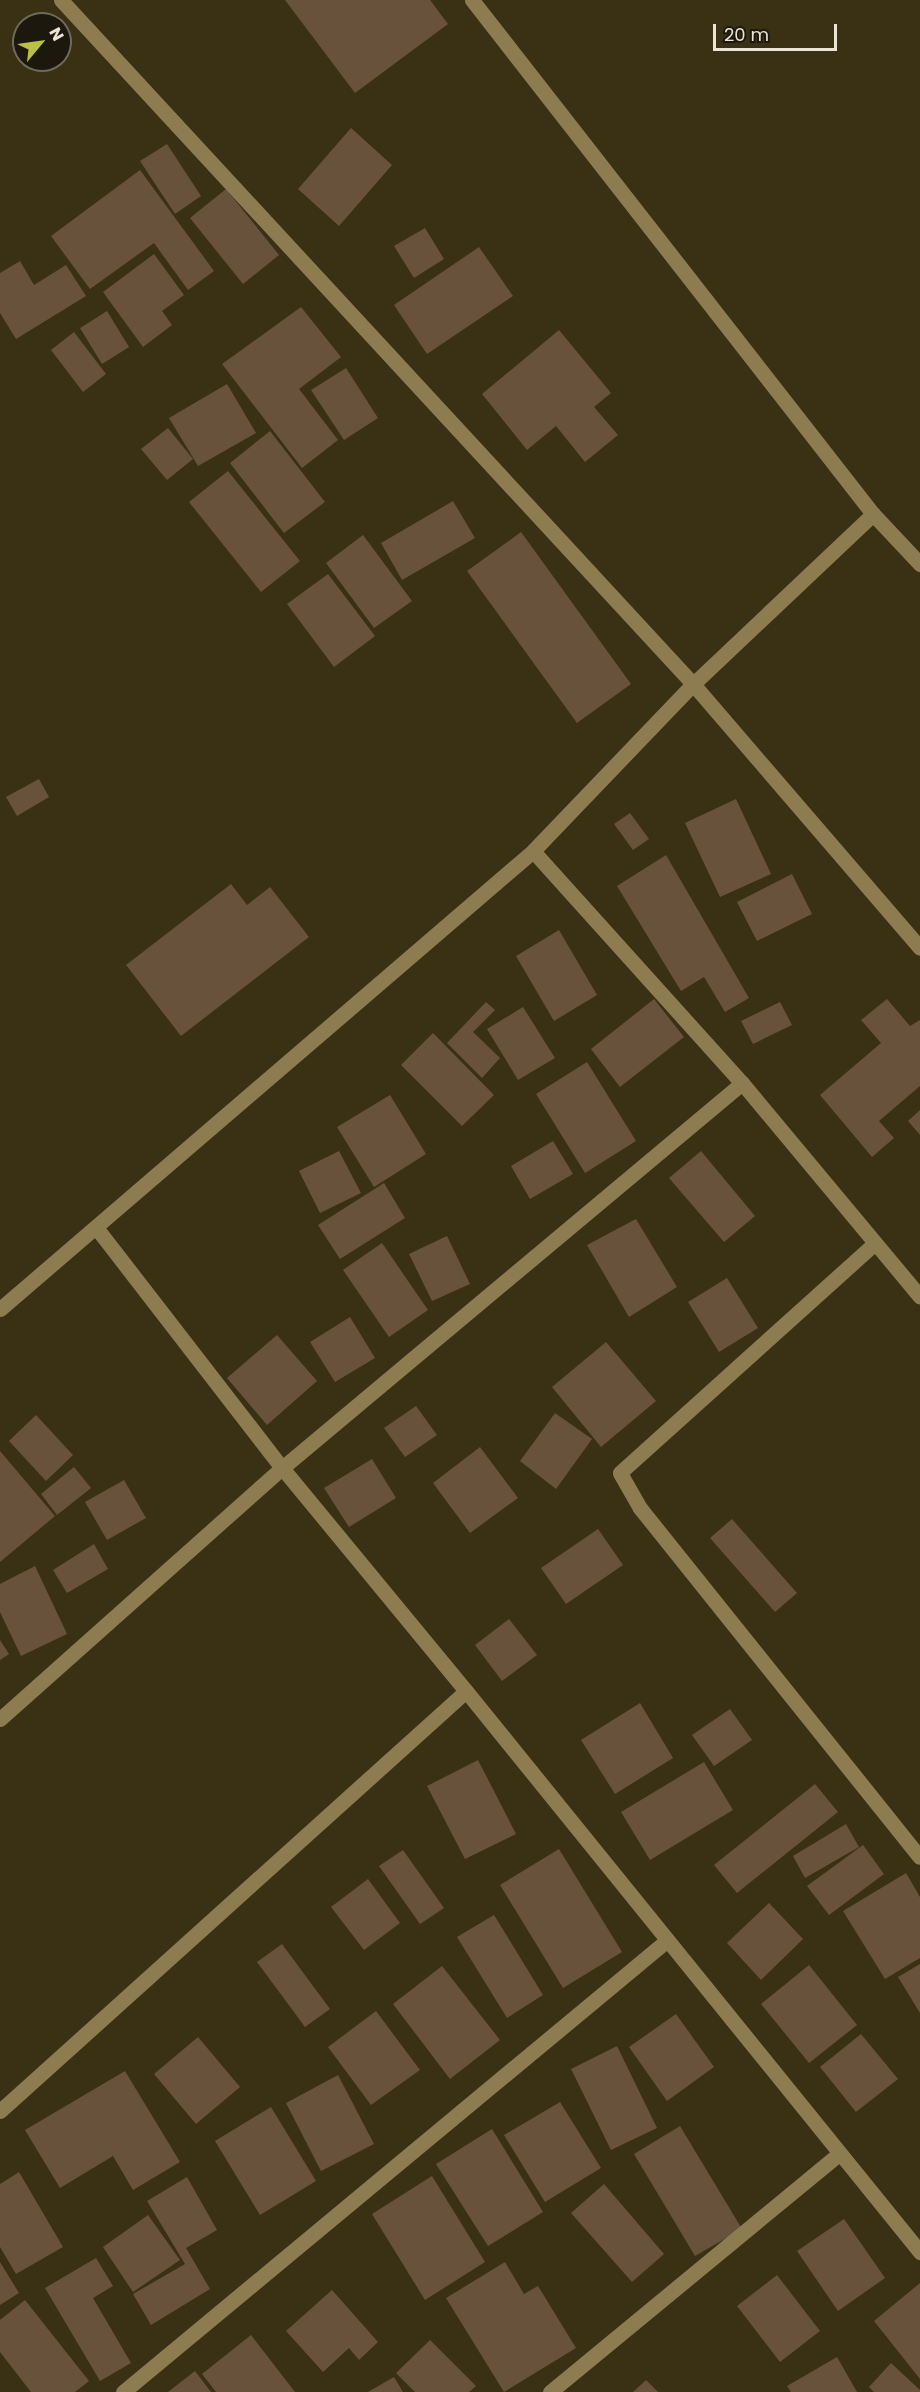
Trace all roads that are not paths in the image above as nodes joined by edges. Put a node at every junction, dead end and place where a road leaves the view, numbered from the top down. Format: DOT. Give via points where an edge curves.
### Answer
graph roads {
  1 [pos="61,0"];
  2 [pos="472,0"];
  3 [pos="873,514"];
  4 [pos="920,564"];
  5 [pos="693,684"];
  6 [pos="533,851"];
  7 [pos="920,948"];
  8 [pos="742,1083"];
  9 [pos="96,1227"];
  10 [pos="875,1243"];
  11 [pos="920,1297"];
  12 [pos="0,1309"];
  13 [pos="282,1468"];
  14 [pos="466,1691"];
  15 [pos="0,1719"];
  16 [pos="920,1857"];
  17 [pos="665,1942"];
  18 [pos="0,2111"];
  19 [pos="839,2154"];
  20 [pos="920,2252"];
  21 [pos="123,2392"];
  22 [pos="550,2392"];
  1 -- 5 [label="street"];
  2 -- 3 [label="street"];
  3 -- 4 [label="street"];
  3 -- 5 [label="street"];
  5 -- 6 [label="street"];
  5 -- 7 [label="street"];
  6 -- 8 [label="street"];
  6 -- 9 [label="street"];
  8 -- 10 [label="street"];
  8 -- 13 [label="street"];
  9 -- 12 [label="street"];
  9 -- 13 [label="street"];
  10 -- 11 [label="street"];
  10 -- 16 [label="street" via="620,1473 640,1508"];
  13 -- 14 [label="street"];
  13 -- 15 [label="street"];
  14 -- 17 [label="street"];
  14 -- 18 [label="street"];
  17 -- 19 [label="street"];
  17 -- 21 [label="street"];
  19 -- 20 [label="street"];
  19 -- 22 [label="street"];
}
